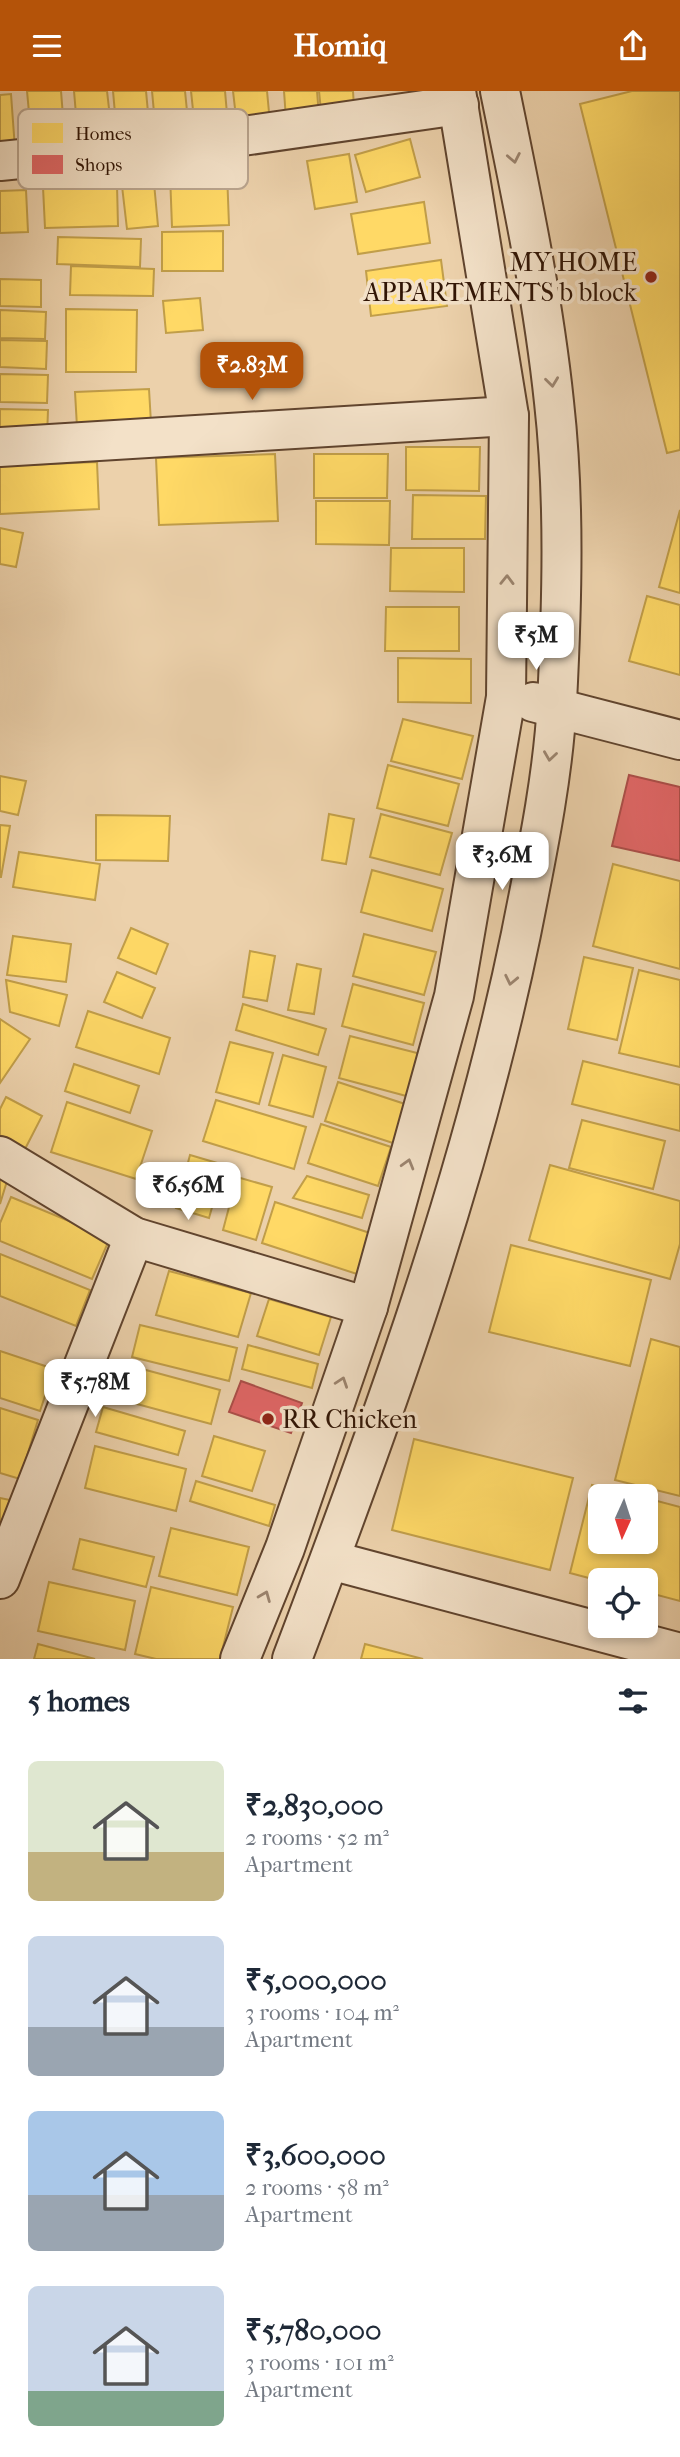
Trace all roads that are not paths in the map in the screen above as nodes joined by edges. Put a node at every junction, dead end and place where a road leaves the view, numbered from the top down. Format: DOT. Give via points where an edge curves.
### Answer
graph roads {
  1 [pos="500,91"];
  2 [pos="457,98"];
  3 [pos="248,135"];
  4 [pos="18,159"];
  5 [pos="0,161"];
  6 [pos="509,416"];
  7 [pos="0,447"];
  8 [pos="506,697"];
  9 [pos="557,706"];
  10 [pos="680,740"];
  11 [pos="0,1156"];
  12 [pos="134,1237"];
  13 [pos="368,1307"];
  14 [pos="330,1560"];
  15 [pos="0,1579"];
  16 [pos="680,1653"];
  17 [pos="240,1659"];
  18 [pos="292,1659"];
  1 -- 9 [label="street, one-way" via="539,280 555,406 560,514"];
  2 -- 3 [label="street"];
  2 -- 6 [label="street"];
  4 -- 5 [label="street"];
  6 -- 7 [label="street"];
  8 -- 6 [label="street, one-way"];
  8 -- 9 [label="street"];
  13 -- 8 [label="street, one-way" via="454,996"];
  9 -- 10 [label="street"];
  9 -- 14 [label="street, one-way" via="537,853 501,1026 454,1202"];
  11 -- 12 [label="street"];
  12 -- 13 [label="street"];
  12 -- 15 [label="street"];
  17 -- 13 [label="street, one-way" via="285,1548"];
  14 -- 16 [label="street"];
  14 -- 18 [label="street"];
}
